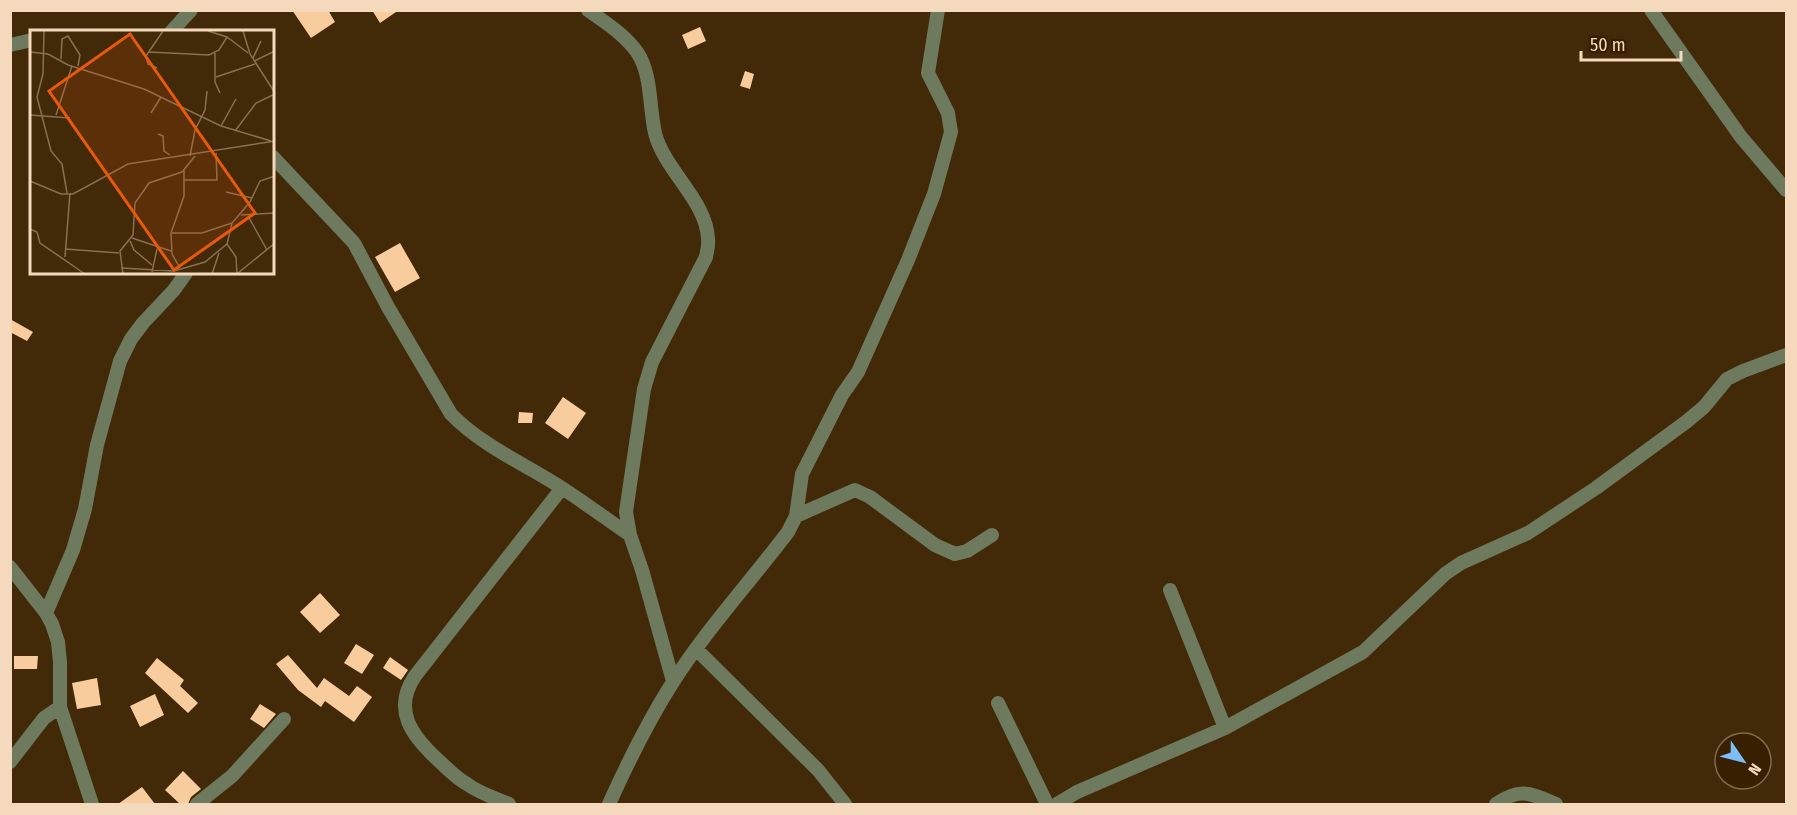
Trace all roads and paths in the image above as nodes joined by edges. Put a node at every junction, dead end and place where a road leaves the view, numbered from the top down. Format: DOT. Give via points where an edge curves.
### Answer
graph roads {
  1 [pos="190,10"];
  2 [pos="588,10"];
  3 [pos="938,10"];
  4 [pos="1651,10"];
  5 [pos="173,30"];
  6 [pos="30,40"];
  7 [pos="10,45"];
  8 [pos="274,158"];
  9 [pos="1786,190"];
  10 [pos="185,274"];
  11 [pos="1786,355"];
  12 [pos="562,488"];
  13 [pos="796,516"];
  14 [pos="992,535"];
  15 [pos="630,536"];
  16 [pos="10,567"];
  17 [pos="1170,590"];
  18 [pos="46,613"];
  19 [pos="696,649"];
  20 [pos="673,681"];
  21 [pos="998,703"];
  22 [pos="60,707"];
  23 [pos="284,719"];
  24 [pos="1225,728"];
  25 [pos="13,754"];
  26 [pos="92,804"];
  27 [pos="198,804"];
  28 [pos="509,804"];
  29 [pos="609,804"];
  30 [pos="845,804"];
  31 [pos="1047,804"];
  32 [pos="1057,804"];
  33 [pos="1496,804"];
  34 [pos="1556,804"];
  1 -- 5 [label="street"];
  2 -- 15 [label="street" via="615,28 638,54 661,151 697,207 708,239 706,257 652,362 644,389 626,512"];
  3 -- 13 [label="street" via="928,73 948,112 951,132 934,194 858,372 802,474"];
  4 -- 9 [label="street" via="1734,128"];
  6 -- 7 [label="street"];
  8 -- 12 [label="street" via="354,243 451,414 483,441"];
  10 -- 18 [label="street" via="143,322 120,361 73,550"];
  11 -- 24 [label="street" via="1727,379 1686,422 1596,488 1528,533 1445,574 1363,652"];
  12 -- 15 [label="street"];
  12 -- 28 [label="street" via="415,675 406,695 406,717 423,746 467,785"];
  13 -- 14 [label="street" via="855,490 870,496 935,545 955,554"];
  13 -- 19 [label="street" via="788,532"];
  15 -- 20 [label="street"];
  16 -- 18 [label="street"];
  17 -- 24 [label="street"];
  18 -- 22 [label="street" via="58,642"];
  19 -- 20 [label="street"];
  19 -- 30 [label="street" via="818,770"];
  20 -- 29 [label="street" via="632,752"];
  21 -- 31 [label="street"];
  22 -- 25 [label="street" via="44,718"];
  22 -- 26 [label="street"];
  23 -- 27 [label="street" via="232,776"];
  24 -- 32 [label="street"];
  33 -- 34 [label="street" via="1511,794 1521,793"];
}
